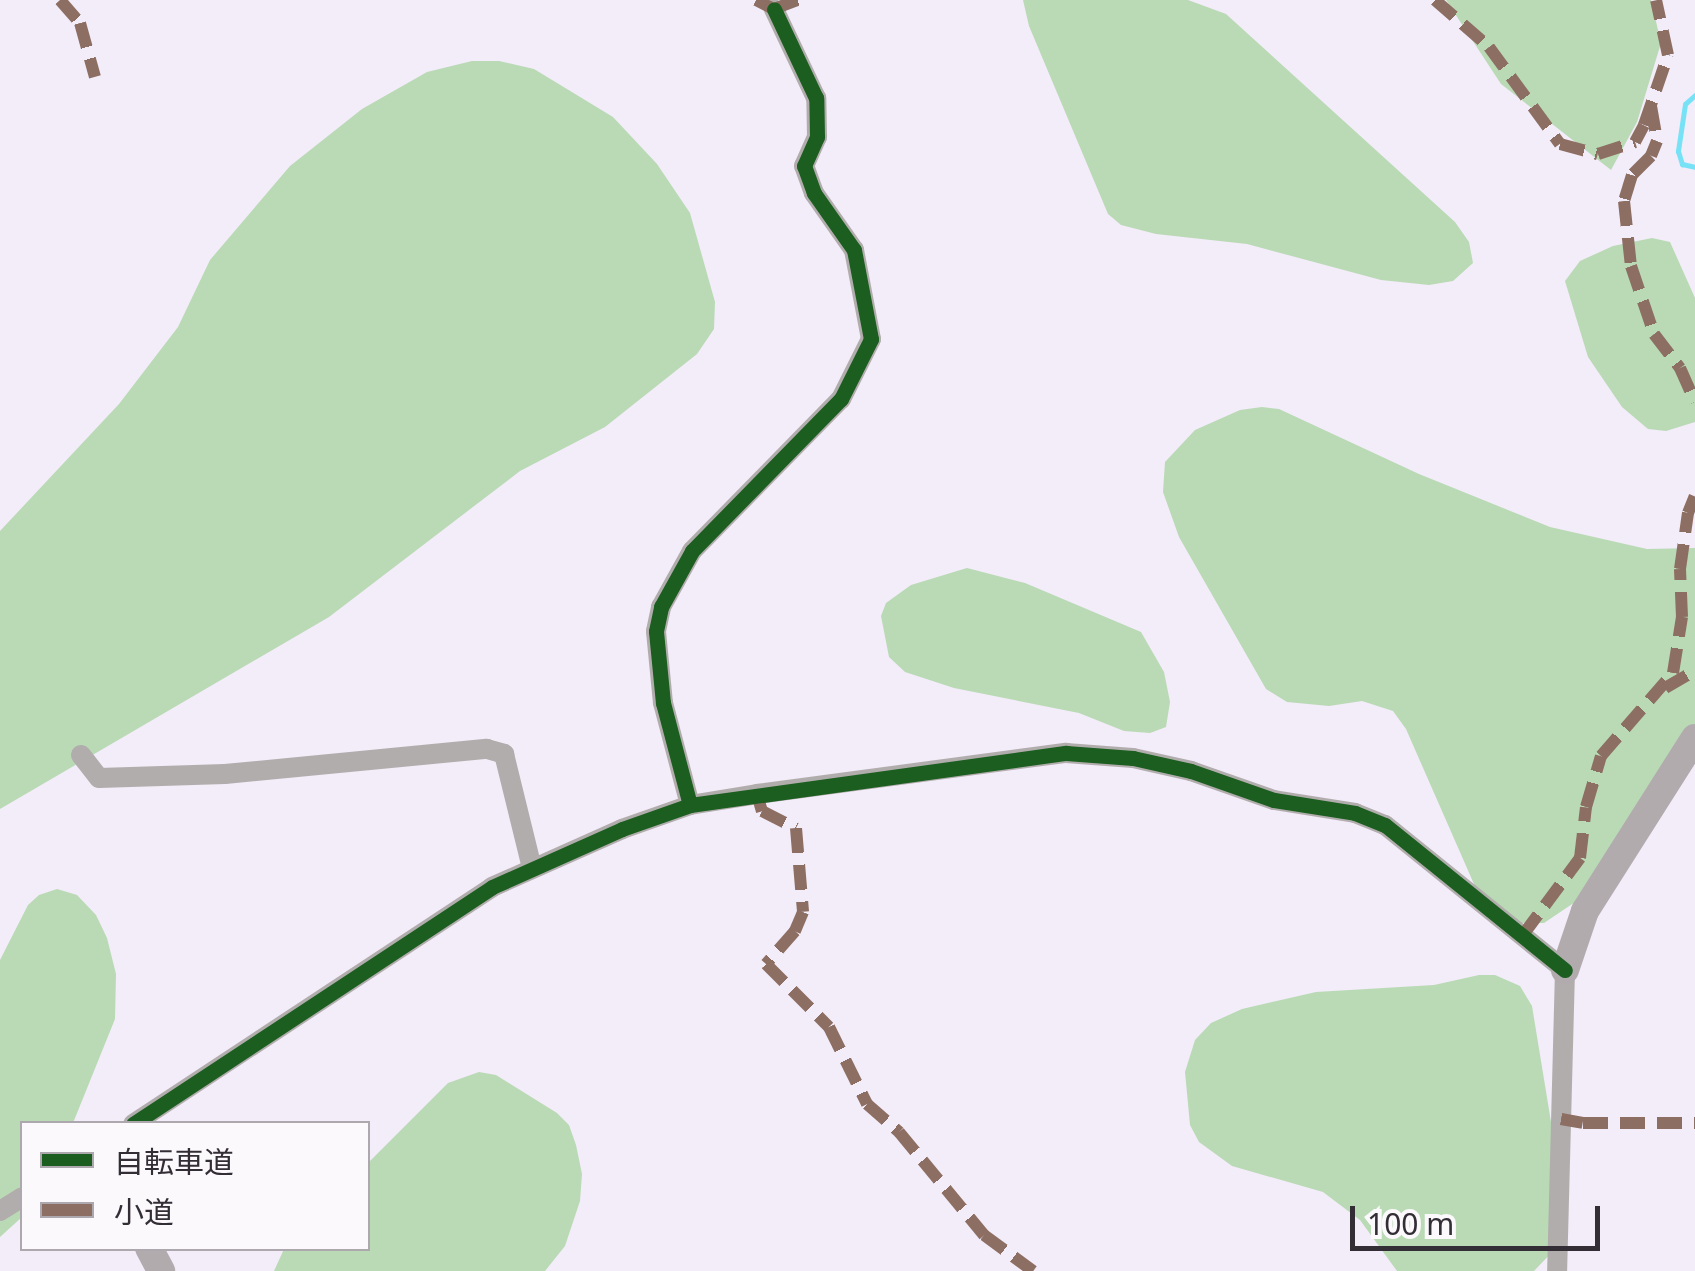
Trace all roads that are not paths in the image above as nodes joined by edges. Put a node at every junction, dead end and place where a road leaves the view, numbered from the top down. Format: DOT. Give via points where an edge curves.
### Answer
graph roads {
  1 [pos="774,9"];
  2 [pos="1695,738"];
  3 [pos="81,756"];
  4 [pos="690,804"];
  5 [pos="532,868"];
  6 [pos="1564,970"];
  7 [pos="139,1121"];
  8 [pos="1557,1271"];
  1 -- 4 [label="street" via="816,98 817,136 804,166 814,193 854,250 871,338 841,399 692,551 661,607 656,631 663,704"];
  2 -- 6 [label="street" via="1584,911"];
  3 -- 5 [label="street" via="99,778 225,774 487,749 504,754"];
  4 -- 5 [label="street"];
  4 -- 6 [label="street" via="1035,756 1133,758 1385,825"];
  5 -- 7 [label="street" via="492,887"];
  6 -- 8 [label="street"];
}
